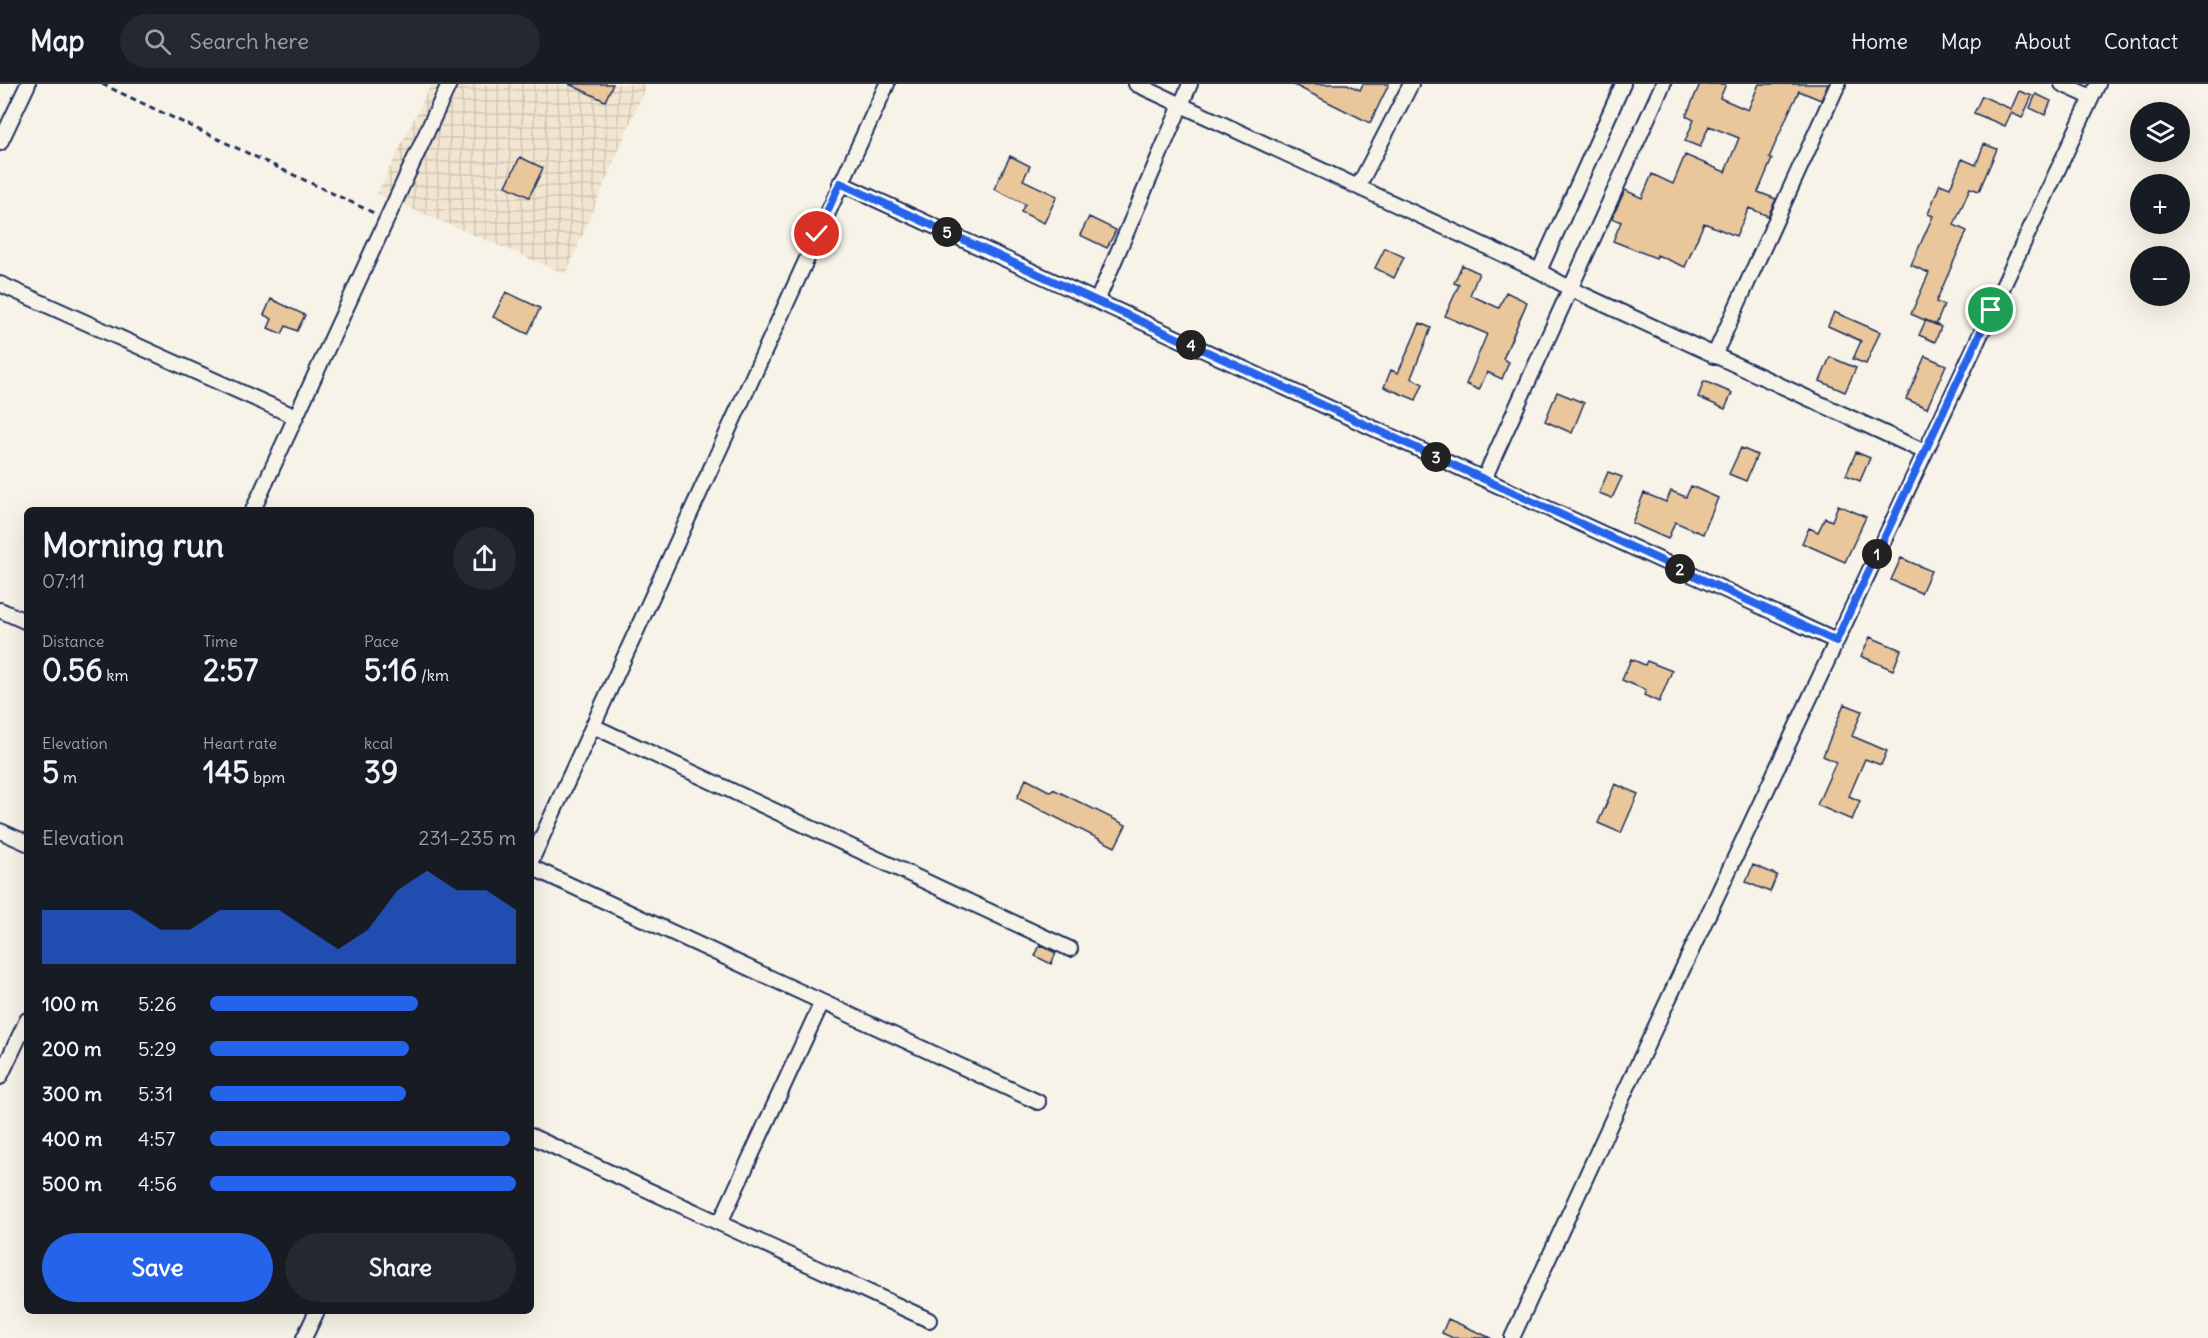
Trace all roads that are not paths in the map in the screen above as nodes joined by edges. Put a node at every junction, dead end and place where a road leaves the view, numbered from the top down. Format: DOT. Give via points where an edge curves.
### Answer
graph roads {
  1 [pos="28,84"];
  2 [pos="449,84"];
  3 [pos="887,84"];
  4 [pos="1136,84"];
  5 [pos="1190,84"];
  6 [pos="1411,84"];
  7 [pos="1623,84"];
  8 [pos="1663,84"];
  9 [pos="1838,84"];
  10 [pos="2062,84"];
  11 [pos="2094,90"];
  12 [pos="1181,105"];
  13 [pos="0,143"];
  14 [pos="840,183"];
  15 [pos="1358,187"];
  16 [pos="1539,271"];
  17 [pos="0,284"];
  18 [pos="1570,289"];
  19 [pos="1097,301"];
  20 [pos="1714,356"];
  21 [pos="296,417"];
  22 [pos="1925,452"];
  23 [pos="1484,479"];
  24 [pos="254,507"];
  25 [pos="0,610"];
  26 [pos="24,621"];
  27 [pos="1836,641"];
  28 [pos="593,726"];
  29 [pos="0,831"];
  30 [pos="24,842"];
  31 [pos="534,854"];
  32 [pos="534,868"];
  33 [pos="1070,949"];
  34 [pos="822,1002"];
  35 [pos="24,1030"];
  36 [pos="1,1072"];
  37 [pos="1038,1102"];
  38 [pos="534,1137"];
  39 [pos="720,1223"];
  40 [pos="316,1314"];
  41 [pos="929,1320"];
  42 [pos="304,1338"];
  43 [pos="1512,1338"];
  1 -- 13 [label="street"];
  2 -- 21 [label="street"];
  3 -- 14 [label="street"];
  4 -- 12 [label="street"];
  5 -- 12 [label="street"];
  6 -- 15 [label="street"];
  7 -- 16 [label="street"];
  8 -- 18 [label="street"];
  9 -- 20 [label="street"];
  10 -- 11 [label="street"];
  11 -- 22 [label="street"];
  12 -- 15 [label="street"];
  12 -- 19 [label="street"];
  14 -- 19 [label="street"];
  14 -- 28 [label="street"];
  15 -- 16 [label="street"];
  16 -- 18 [label="street"];
  17 -- 21 [label="street"];
  18 -- 20 [label="street"];
  18 -- 23 [label="street"];
  19 -- 23 [label="street"];
  20 -- 22 [label="street"];
  21 -- 24 [label="street"];
  22 -- 27 [label="street"];
  23 -- 27 [label="street"];
  25 -- 26 [label="street"];
  27 -- 43 [label="street"];
  28 -- 31 [label="street"];
  28 -- 33 [label="street"];
  29 -- 30 [label="street"];
  32 -- 34 [label="street"];
  34 -- 37 [label="street"];
  34 -- 39 [label="street"];
  35 -- 36 [label="street"];
  38 -- 39 [label="street"];
  39 -- 41 [label="street"];
  40 -- 42 [label="street"];
}
